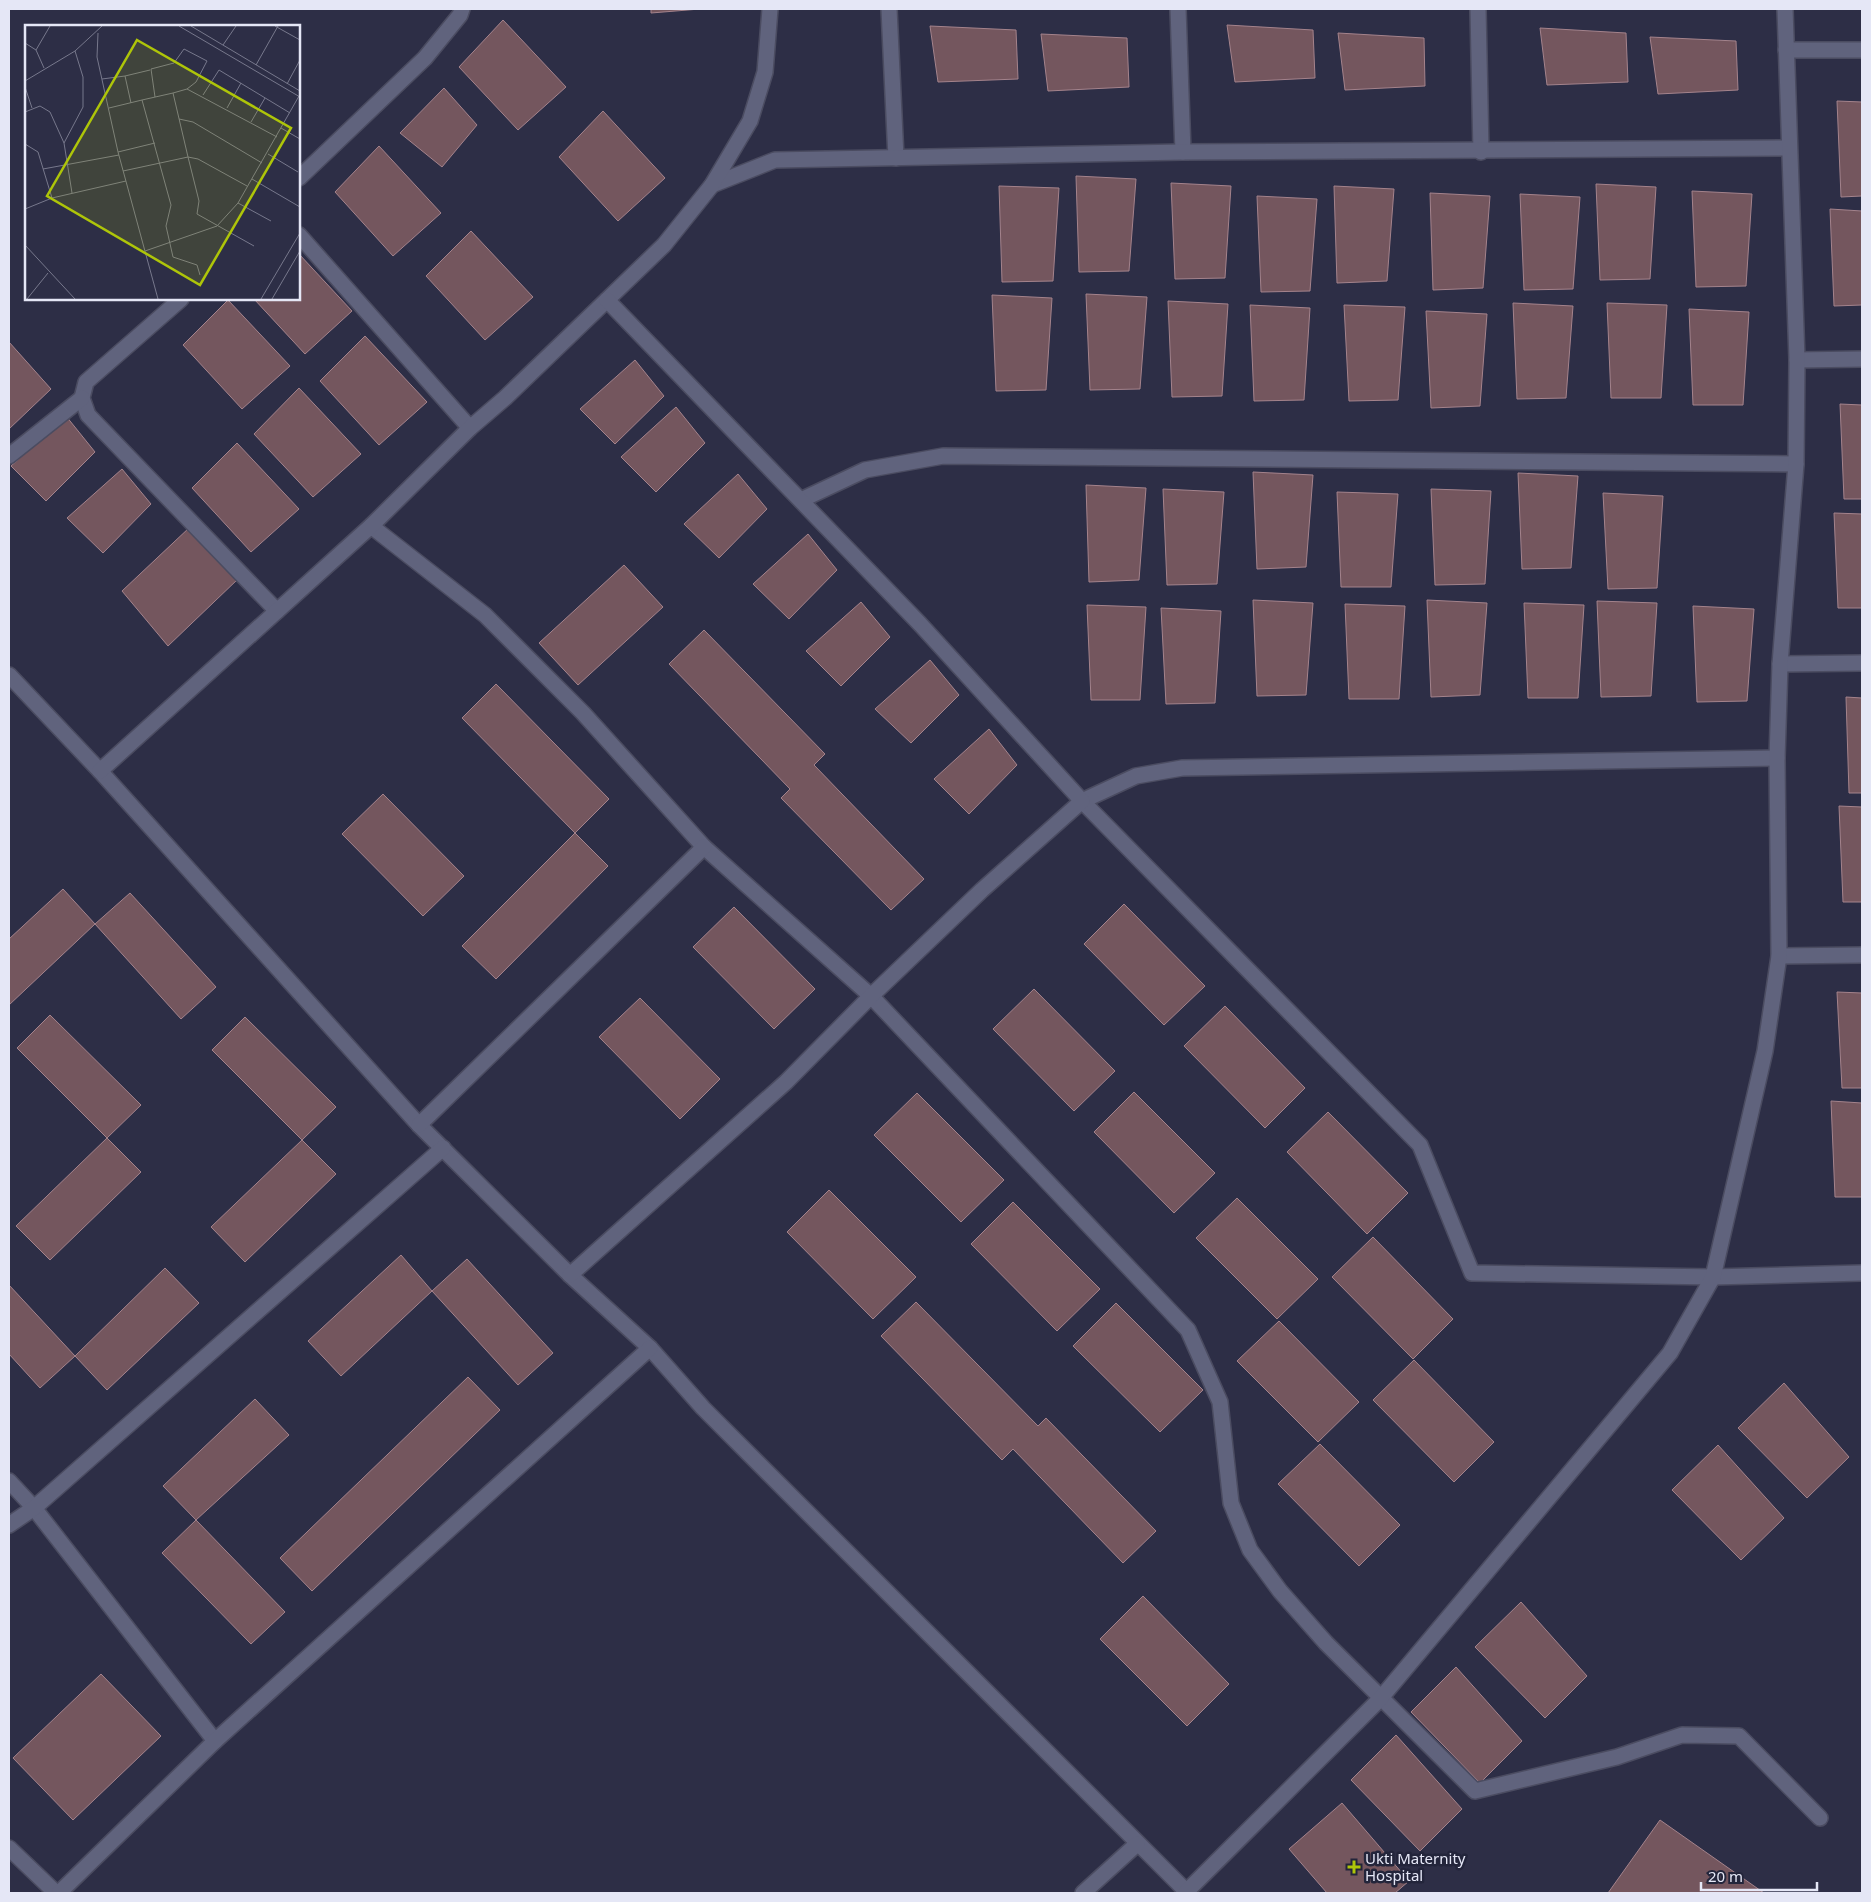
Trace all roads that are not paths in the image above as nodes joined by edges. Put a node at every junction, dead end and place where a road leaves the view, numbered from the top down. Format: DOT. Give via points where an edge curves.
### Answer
graph roads {
  1 [pos="462,9"];
  2 [pos="770,9"];
  3 [pos="888,9"];
  4 [pos="1178,9"];
  5 [pos="1478,9"];
  6 [pos="1785,9"];
  7 [pos="1786,50"];
  8 [pos="1862,50"];
  9 [pos="1788,148"];
  10 [pos="1183,152"];
  11 [pos="1481,152"];
  12 [pos="896,158"];
  13 [pos="300,177"];
  14 [pos="712,185"];
  15 [pos="300,236"];
  16 [pos="180,300"];
  17 [pos="607,300"];
  18 [pos="1862,359"];
  19 [pos="1797,360"];
  20 [pos="82,398"];
  21 [pos="470,428"];
  22 [pos="9,456"];
  23 [pos="1796,464"];
  24 [pos="801,500"];
  25 [pos="371,526"];
  26 [pos="277,611"];
  27 [pos="1862,663"];
  28 [pos="1780,664"];
  29 [pos="9,675"];
  30 [pos="1777,758"];
  31 [pos="100,772"];
  32 [pos="1082,801"];
  33 [pos="704,847"];
  34 [pos="1862,955"];
  35 [pos="1779,956"];
  36 [pos="871,996"];
  37 [pos="419,1125"];
  38 [pos="443,1148"];
  39 [pos="1862,1273"];
  40 [pos="570,1275"];
  41 [pos="1713,1277"];
  42 [pos="650,1348"];
  43 [pos="9,1481"];
  44 [pos="34,1508"];
  45 [pos="9,1525"];
  46 [pos="1380,1699"];
  47 [pos="215,1741"];
  48 [pos="1820,1818"];
  49 [pos="1137,1844"];
  50 [pos="9,1848"];
  51 [pos="1187,1892"];
  52 [pos="57,1893"];
  53 [pos="1083,1893"];
  1 -- 13 [label="street" via="425,58"];
  2 -- 14 [label="street" via="765,72 750,121"];
  3 -- 12 [label="street"];
  4 -- 10 [label="street"];
  5 -- 11 [label="street"];
  6 -- 7 [label="street"];
  7 -- 8 [label="street"];
  7 -- 9 [label="street"];
  9 -- 11 [label="street"];
  9 -- 19 [label="street"];
  10 -- 11 [label="street"];
  10 -- 12 [label="street"];
  12 -- 14 [label="street" via="775,160"];
  14 -- 17 [label="street" via="664,244"];
  15 -- 21 [label="street"];
  16 -- 20 [label="street" via="86,382"];
  17 -- 21 [label="street"];
  17 -- 24 [label="street"];
  18 -- 19 [label="street"];
  19 -- 23 [label="street"];
  20 -- 22 [label="street"];
  20 -- 26 [label="street" via="88,415"];
  21 -- 25 [label="street"];
  23 -- 24 [label="street" via="943,456 865,470"];
  23 -- 28 [label="street"];
  24 -- 32 [label="street"];
  25 -- 26 [label="street"];
  25 -- 33 [label="street" via="485,615 583,713"];
  26 -- 31 [label="street"];
  27 -- 28 [label="street"];
  28 -- 30 [label="street"];
  29 -- 31 [label="street"];
  30 -- 32 [label="street" via="1182,768 1136,776"];
  30 -- 35 [label="street"];
  31 -- 37 [label="street"];
  32 -- 36 [label="street" via="982,890"];
  32 -- 41 [label="street" via="1420,1145 1472,1273"];
  33 -- 36 [label="street"];
  33 -- 37 [label="street"];
  34 -- 35 [label="street"];
  35 -- 41 [label="street" via="1765,1051"];
  36 -- 40 [label="street" via="779,1089"];
  36 -- 46 [label="street" via="1188,1330 1220,1402 1231,1503 1250,1550 1293,1606"];
  37 -- 38 [label="street"];
  38 -- 40 [label="street"];
  38 -- 44 [label="street"];
  39 -- 41 [label="street"];
  40 -- 42 [label="street"];
  41 -- 46 [label="street" via="1670,1353"];
  42 -- 47 [label="street"];
  42 -- 49 [label="street" via="703,1408"];
  43 -- 44 [label="street"];
  44 -- 45 [label="street"];
  44 -- 47 [label="street"];
  46 -- 48 [label="street" via="1475,1791 1617,1757 1682,1735 1739,1736"];
  46 -- 51 [label="street"];
  47 -- 52 [label="street"];
  49 -- 51 [label="street"];
  49 -- 53 [label="street"];
  50 -- 52 [label="street"];
}
